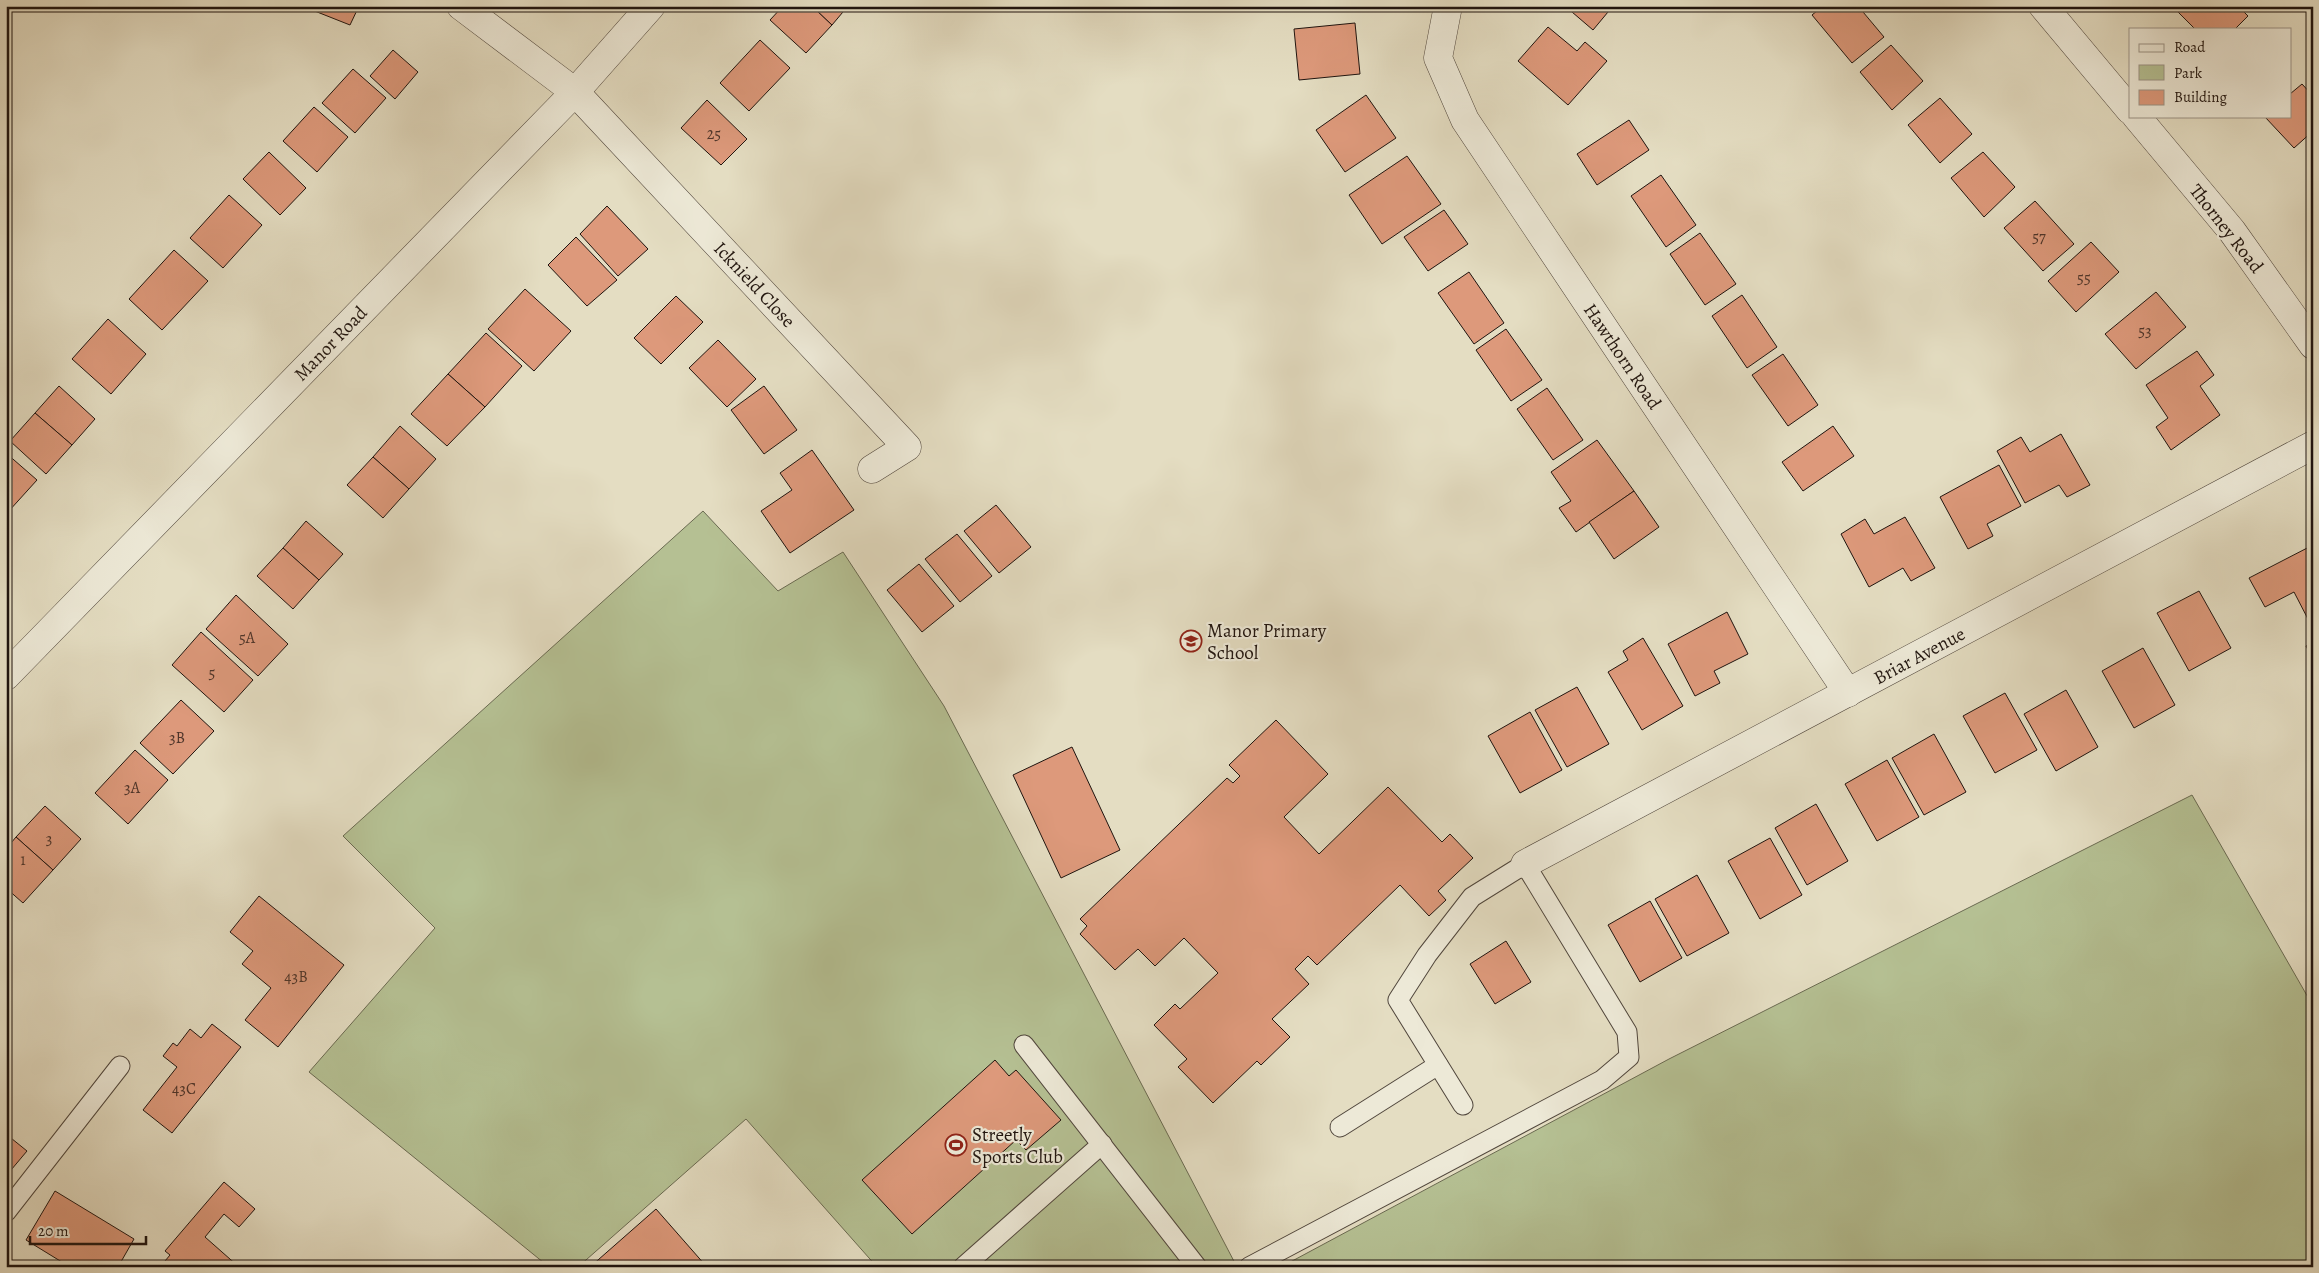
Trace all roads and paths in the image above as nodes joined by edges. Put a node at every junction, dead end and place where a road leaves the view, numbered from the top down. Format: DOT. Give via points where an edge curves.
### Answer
graph roads {
  1 [pos="461,6"];
  2 [pos="651,6"];
  3 [pos="1448,6"];
  4 [pos="2043,6"];
  5 [pos="575,92"];
  6 [pos="2129,109"];
  7 [pos="2138,118"];
  8 [pos="2313,344"];
  9 [pos="2313,445"];
  10 [pos="872,469"];
  11 [pos="6,676"];
  12 [pos="1848,692"];
  13 [pos="1524,864"];
  14 [pos="1024,1045"];
  15 [pos="1438,1065"];
  16 [pos="120,1066"];
  17 [pos="1463,1105"];
  18 [pos="1340,1127"];
  19 [pos="1102,1144"];
  20 [pos="6,1212"];
  21 [pos="963,1267"];
  22 [pos="1197,1267"];
  23 [pos="1249,1267"];
  1 -- 5 [label="street"];
  2 -- 5 [label="street, Manor Road"];
  3 -- 12 [label="street, Hawthorn Road" via="1438,58 1465,120"];
  4 -- 6 [label="street"];
  5 -- 10 [label="street, Icknield Close" via="907,447"];
  5 -- 11 [label="street, Manor Road"];
  7 -- 8 [label="street, Thorney Road" via="2232,231"];
  9 -- 12 [label="street, Briar Avenue"];
  12 -- 13 [label="street, Briar Avenue"];
  13 -- 15 [label="lane" via="1472,897 1427,954 1398,1000"];
  13 -- 23 [label="lane" via="1627,1032 1629,1057 1602,1080"];
  14 -- 19 [label="lane"];
  15 -- 17 [label="lane"];
  15 -- 18 [label="lane"];
  16 -- 20 [label="lane"];
  19 -- 21 [label="lane"];
  19 -- 22 [label="lane"];
}
